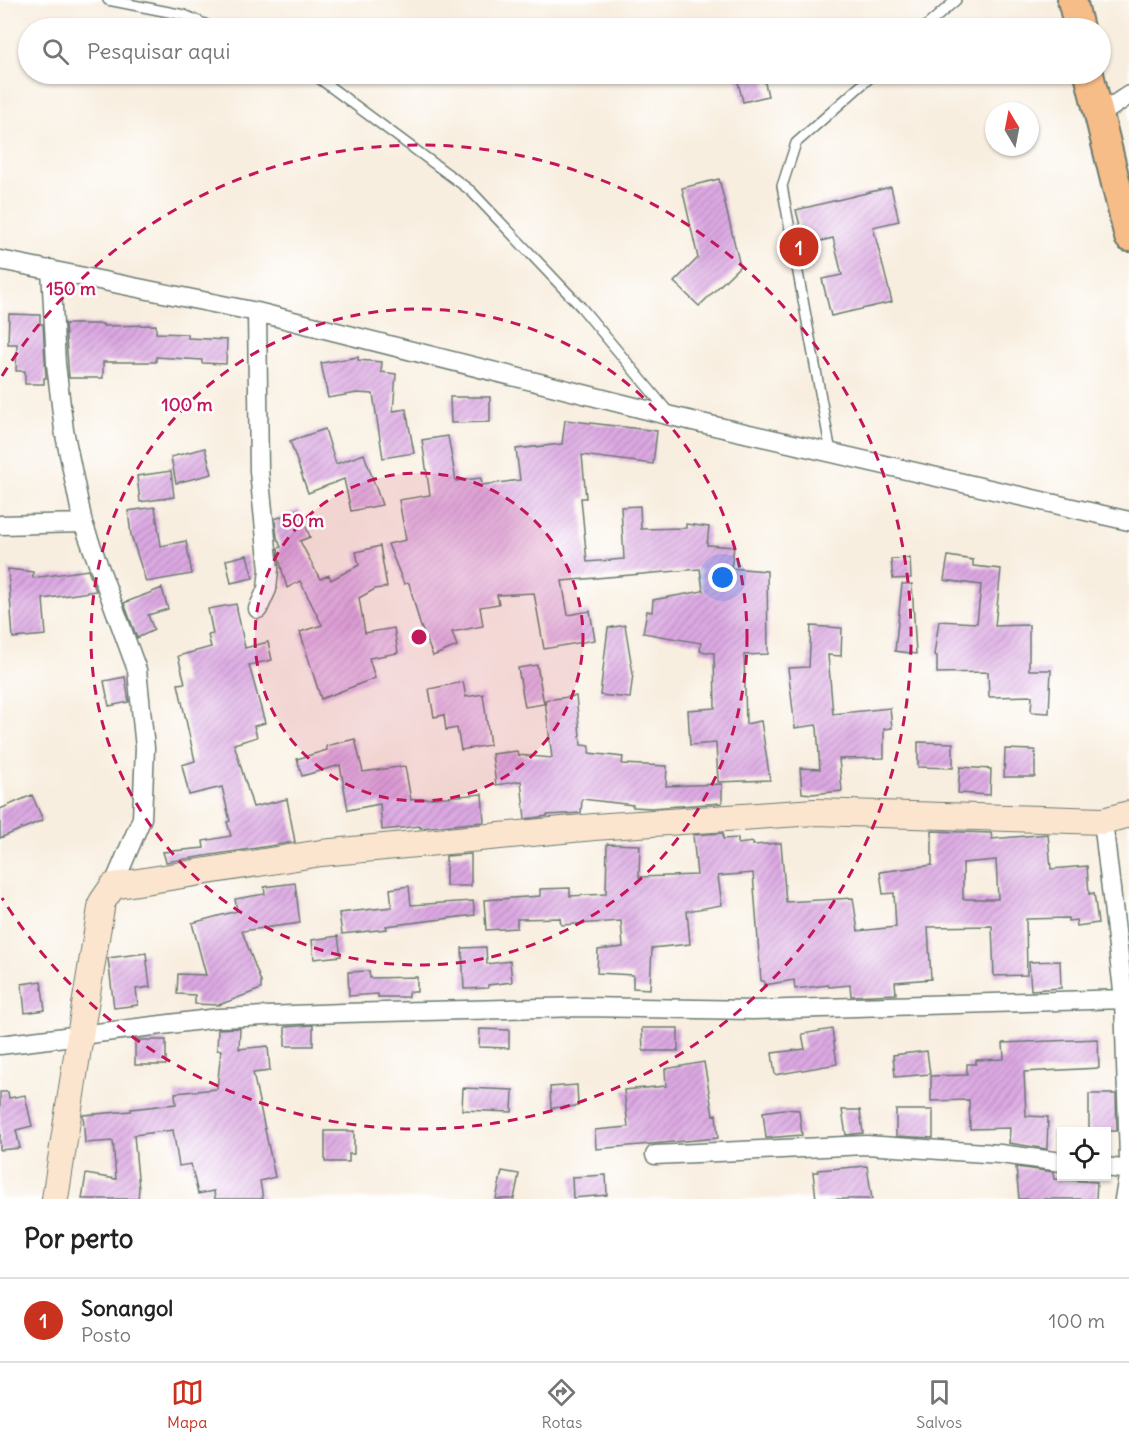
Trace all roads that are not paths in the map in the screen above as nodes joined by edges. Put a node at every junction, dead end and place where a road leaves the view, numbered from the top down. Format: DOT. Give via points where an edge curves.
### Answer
graph roads {
  1 [pos="108,0"];
  2 [pos="956,0"];
  3 [pos="1072,0"];
  4 [pos="191,18"];
  5 [pos="935,18"];
  6 [pos="1076,18"];
  7 [pos="327,84"];
  8 [pos="863,84"];
  9 [pos="1091,84"];
  10 [pos="1129,95"];
  11 [pos="1099,115"];
  12 [pos="1129,237"];
  13 [pos="0,260"];
  14 [pos="51,269"];
  15 [pos="257,312"];
  16 [pos="671,416"];
  17 [pos="831,452"];
  18 [pos="1129,521"];
  19 [pos="83,523"];
  20 [pos="0,525"];
  21 [pos="258,609"];
  22 [pos="1129,814"];
  23 [pos="1103,821"];
  24 [pos="113,886"];
  25 [pos="1124,999"];
  26 [pos="80,1036"];
  27 [pos="0,1045"];
  28 [pos="655,1155"];
  29 [pos="1129,1160"];
  30 [pos="1057,1161"];
  31 [pos="1111,1168"];
  32 [pos="1129,1171"];
  33 [pos="55,1199"];
  34 [pos="1124,1199"];
  1 -- 4 [label="lane"];
  2 -- 5 [label="lane"];
  3 -- 6 [label="main road"];
  7 -- 16 [label="lane" via="471,191 580,307"];
  8 -- 17 [label="lane" via="796,143 782,186"];
  9 -- 11 [label="main road"];
  10 -- 11 [label="street"];
  11 -- 12 [label="main road"];
  13 -- 14 [label="street"];
  14 -- 15 [label="street"];
  14 -- 19 [label="street" via="57,375"];
  15 -- 16 [label="street"];
  15 -- 21 [label="street" via="259,471 269,569 267,590"];
  16 -- 17 [label="street"];
  17 -- 18 [label="street"];
  19 -- 20 [label="street"];
  19 -- 24 [label="street" via="137,670 146,748 142,818"];
  22 -- 23 [label="street"];
  23 -- 24 [label="street" via="815,812 594,827 321,853"];
  23 -- 25 [label="street"];
  24 -- 26 [label="street" via="102,902"];
  25 -- 26 [label="street" via="753,1010 585,1006 343,1013 218,1018"];
  25 -- 29 [label="street"];
  26 -- 27 [label="street"];
  26 -- 33 [label="street"];
  28 -- 30 [label="street" via="866,1145"];
  31 -- 32 [label="street"];
  32 -- 34 [label="street"];
}
